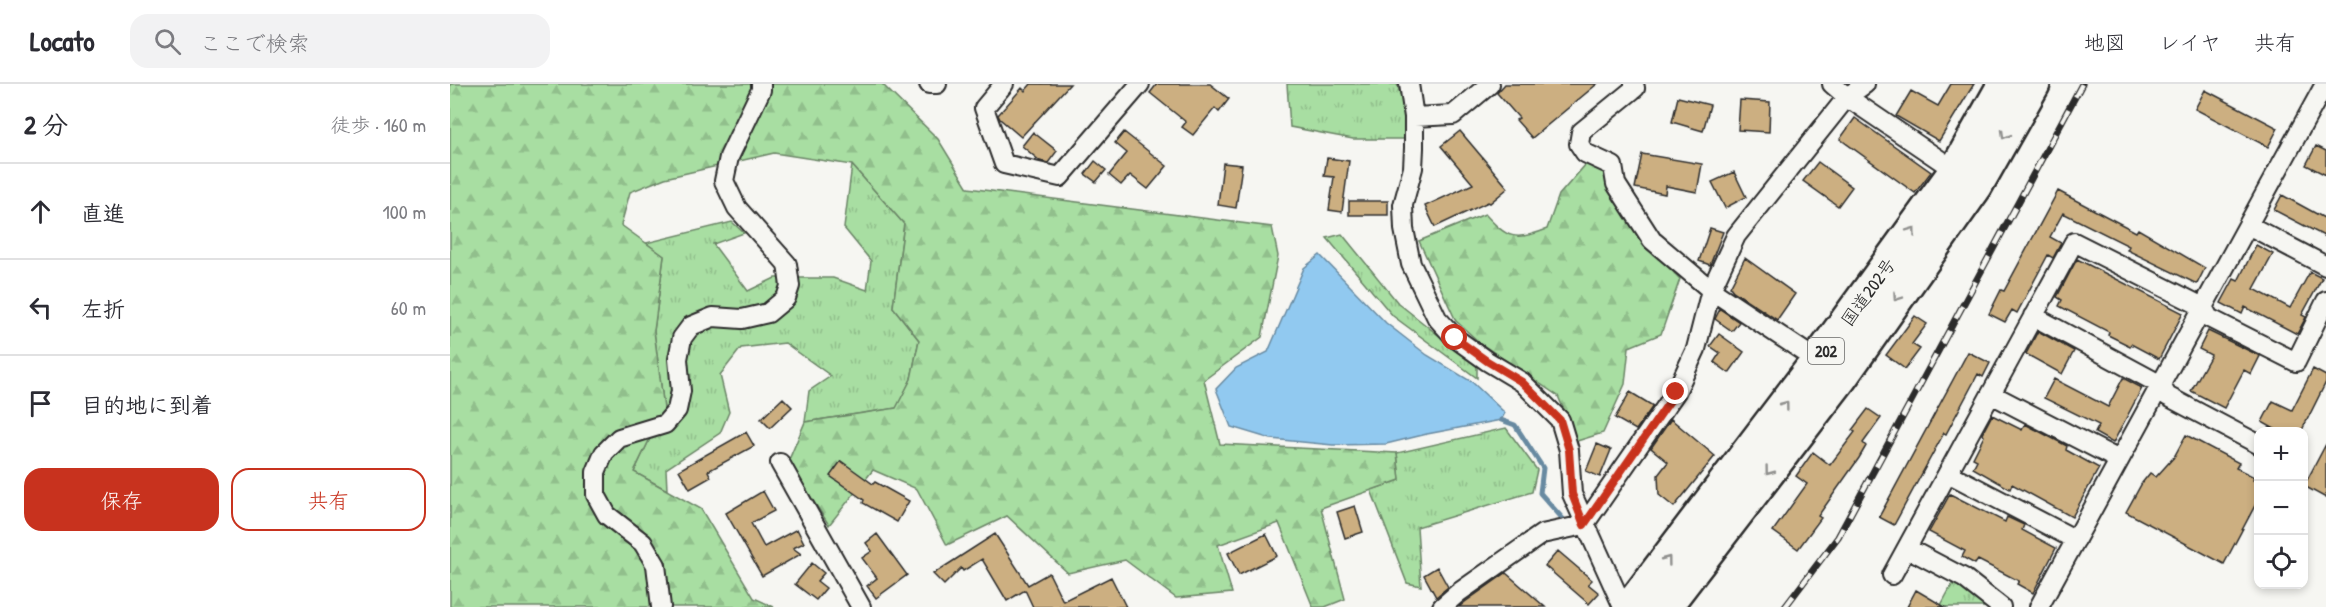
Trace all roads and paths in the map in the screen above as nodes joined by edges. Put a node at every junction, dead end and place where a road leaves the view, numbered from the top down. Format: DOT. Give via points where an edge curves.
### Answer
graph roads {
  1 [pos="761,84"];
  2 [pos="929,84"];
  3 [pos="937,84"];
  4 [pos="1005,84"];
  5 [pos="1140,84"];
  6 [pos="1409,84"];
  7 [pos="1490,84"];
  8 [pos="1634,84"];
  9 [pos="1832,84"];
  10 [pos="1865,84"];
  11 [pos="2005,84"];
  12 [pos="2033,84"];
  13 [pos="2325,84"];
  14 [pos="1847,97"];
  15 [pos="1414,117"];
  16 [pos="1956,171"];
  17 [pos="2248,225"];
  18 [pos="2326,266"];
  19 [pos="1711,290"];
  20 [pos="2326,301"];
  21 [pos="2203,307"];
  22 [pos="2033,316"];
  23 [pos="1818,361"];
  24 [pos="2161,385"];
  25 [pos="1991,394"];
  26 [pos="2254,441"];
  27 [pos="2119,460"];
  28 [pos="780,463"];
  29 [pos="1948,473"];
  30 [pos="1584,525"];
  31 [pos="2076,540"];
  32 [pos="1907,548"];
  33 [pos="1892,574"];
  34 [pos="661,607"];
  35 [pos="861,607"];
  36 [pos="1442,607"];
  37 [pos="1623,607"];
  38 [pos="1631,607"];
  39 [pos="1664,607"];
  40 [pos="2001,607"];
  41 [pos="2039,607"];
  1 -- 34 [label="street" via="729,157 724,181 737,208 787,264 790,286 786,298 768,313 741,319 713,317 691,326 682,338 678,358 681,391 677,410 665,424 619,438 604,453 596,472 596,495 607,515 643,543 656,565"];
  2 -- 3 [label="street"];
  4 -- 5 [label="street" via="984,108 1004,164 1060,177"];
  6 -- 15 [label="street"];
  7 -- 15 [label="street" via="1453,115"];
  8 -- 19 [label="street" via="1635,88 1581,132 1579,144 1585,153 1613,166 1616,184 1652,240"];
  9 -- 14 [label="street"];
  10 -- 14 [label="street"];
  11 -- 16 [label="highway, 国道202号 / 202"];
  12 -- 39 [label="highway, 国道202号 / 202, one-way" via="1976,185 1868,339"];
  13 -- 17 [label="street"];
  14 -- 16 [label="street"];
  14 -- 19 [label="street" via="1736,236"];
  15 -- 30 [label="street" via="1413,168 1403,205 1412,264 1437,318 1455,338 1522,382 1560,420 1569,450 1572,494"];
  23 -- 16 [label="highway, 国道202号 / 202, one-way"];
  17 -- 18 [label="street"];
  17 -- 21 [label="street"];
  19 -- 23 [label="street"];
  19 -- 30 [label="street" via="1696,349 1676,392"];
  20 -- 21 [label="street" via="2296,362 2209,318"];
  21 -- 22 [label="street" via="2074,242"];
  21 -- 24 [label="street"];
  22 -- 24 [label="street"];
  22 -- 25 [label="street"];
  38 -- 23 [label="highway, 国道202号 / 202, one-way"];
  24 -- 26 [label="street" via="2166,396"];
  24 -- 27 [label="street"];
  25 -- 27 [label="street"];
  25 -- 29 [label="street"];
  27 -- 31 [label="street"];
  28 -- 35 [label="street"];
  29 -- 31 [label="street"];
  29 -- 32 [label="street"];
  30 -- 36 [label="street" via="1542,534"];
  30 -- 37 [label="street"];
  31 -- 41 [label="street"];
  32 -- 33 [label="street"];
  32 -- 40 [label="street" via="1964,579"];
}
